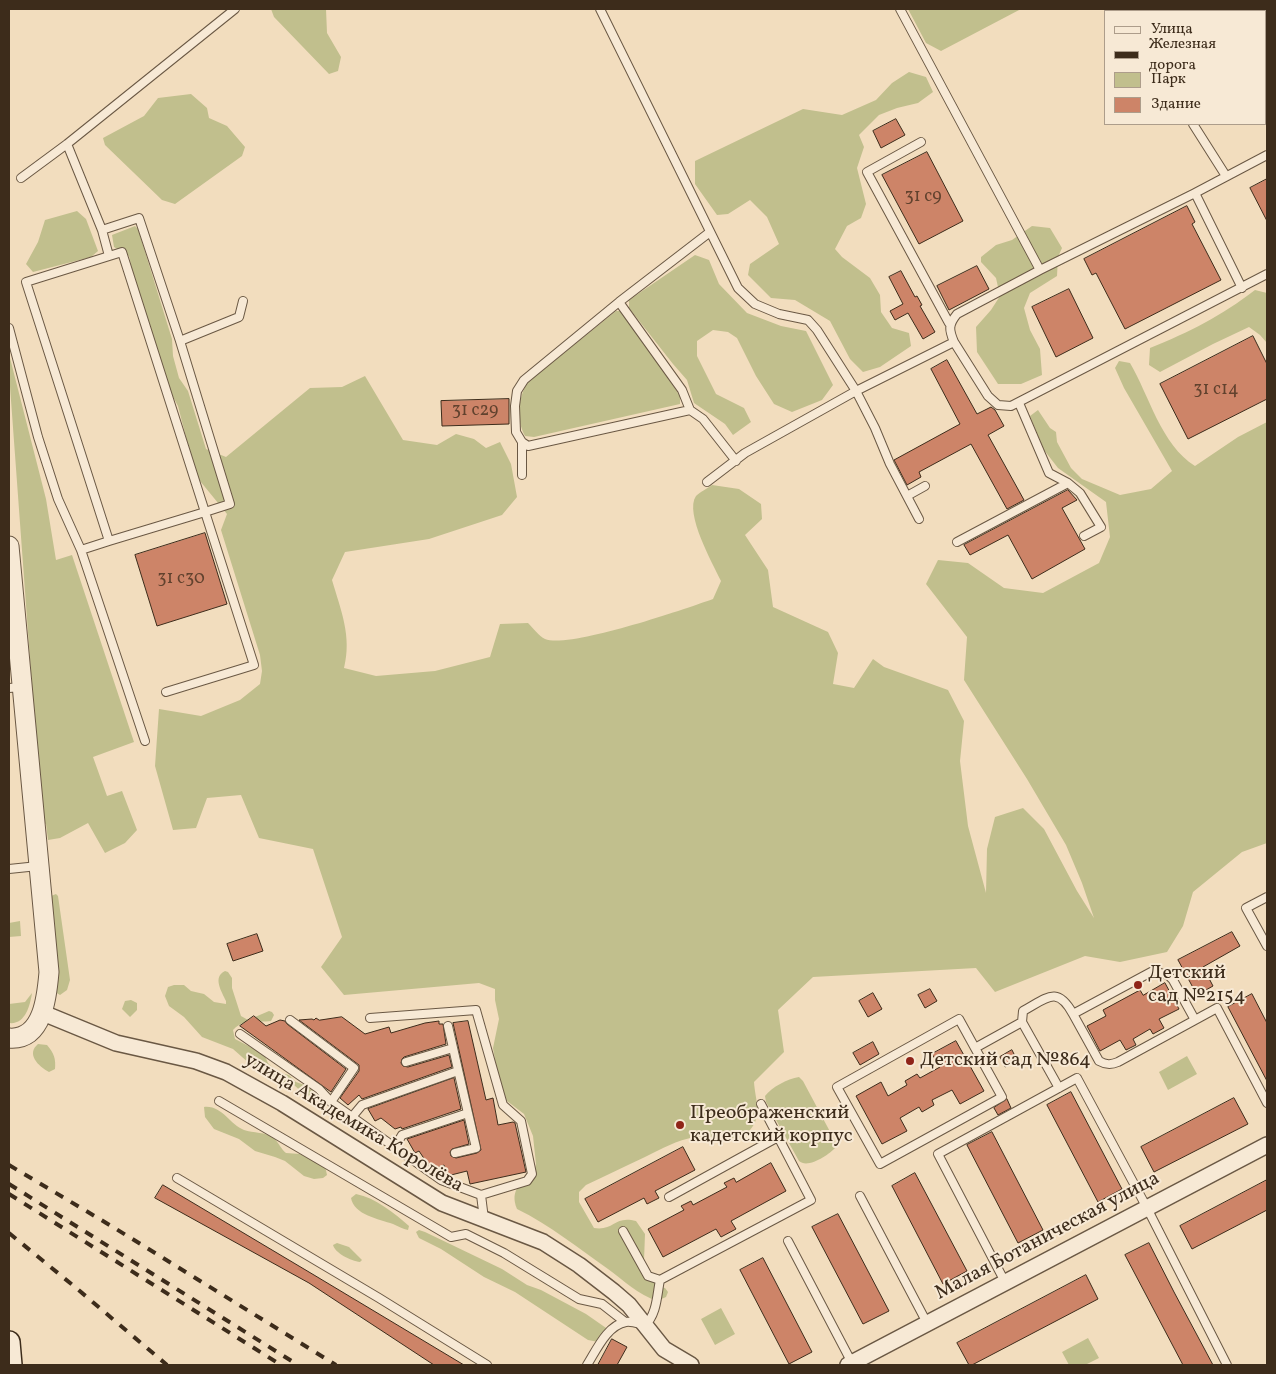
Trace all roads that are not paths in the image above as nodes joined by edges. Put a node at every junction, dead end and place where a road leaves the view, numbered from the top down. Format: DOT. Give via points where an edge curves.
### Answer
graph roads {
  1 [pos="235,9"];
  2 [pos="600,9"];
  3 [pos="900,9"];
  4 [pos="1195,125"];
  5 [pos="921,142"];
  6 [pos="67,144"];
  7 [pos="1267,155"];
  8 [pos="1226,176"];
  9 [pos="21,178"];
  10 [pos="1195,192"];
  11 [pos="102,230"];
  12 [pos="710,232"];
  13 [pos="109,256"];
  14 [pos="1040,270"];
  15 [pos="1267,274"];
  16 [pos="1242,288"];
  17 [pos="243,301"];
  18 [pos="619,302"];
  19 [pos="949,323"];
  20 [pos="9,328"];
  21 [pos="180,341"];
  22 [pos="954,342"];
  23 [pos="856,391"];
  24 [pos="1019,403"];
  25 [pos="690,410"];
  26 [pos="522,442"];
  27 [pos="736,461"];
  28 [pos="522,475"];
  29 [pos="707,482"];
  30 [pos="1068,484"];
  31 [pos="925,486"];
  32 [pos="906,496"];
  33 [pos="205,512"];
  34 [pos="919,519"];
  35 [pos="1084,536"];
  36 [pos="110,541"];
  37 [pos="957,542"];
  38 [pos="9,546"];
  39 [pos="81,550"];
  40 [pos="9,552"];
  41 [pos="10,577"];
  42 [pos="13,640"];
  43 [pos="16,687"];
  44 [pos="166,692"];
  45 [pos="145,741"];
  46 [pos="38,866"];
  47 [pos="9,869"];
  48 [pos="1267,897"];
  49 [pos="1267,946"];
  50 [pos="42,1013"];
  51 [pos="1073,1014"];
  52 [pos="370,1018"];
  53 [pos="290,1020"];
  54 [pos="1195,1020"];
  55 [pos="1022,1022"];
  56 [pos="448,1026"];
  57 [pos="240,1034"];
  58 [pos="9,1038"];
  59 [pos="453,1048"];
  60 [pos="975,1048"];
  61 [pos="406,1062"];
  62 [pos="458,1071"];
  63 [pos="1059,1088"];
  64 [pos="219,1101"];
  65 [pos="330,1102"];
  66 [pos="1267,1103"];
  67 [pos="760,1104"];
  68 [pos="468,1113"];
  69 [pos="352,1117"];
  70 [pos="778,1137"];
  71 [pos="1267,1145"];
  72 [pos="395,1147"];
  73 [pos="456,1153"];
  74 [pos="177,1178"];
  75 [pos="481,1195"];
  76 [pos="860,1196"];
  77 [pos="669,1197"];
  78 [pos="1147,1208"];
  79 [pos="484,1219"];
  80 [pos="623,1230"];
  81 [pos="788,1241"];
  82 [pos="660,1280"];
  83 [pos="1005,1282"];
  84 [pos="625,1322"];
  85 [pos="927,1323"];
  86 [pos="645,1325"];
  87 [pos="9,1342"];
  88 [pos="850,1364"];
  89 [pos="11,1365"];
  90 [pos="487,1365"];
  91 [pos="587,1365"];
  92 [pos="691,1365"];
  93 [pos="1227,1365"];
  1 -- 6 [label="lane"];
  2 -- 12 [label="lane"];
  3 -- 14 [label="lane"];
  4 -- 8 [label="lane"];
  5 -- 19 [label="lane" via="867,172"];
  6 -- 9 [label="lane"];
  6 -- 11 [label="lane"];
  7 -- 8 [label="lane"];
  8 -- 10 [label="lane"];
  10 -- 14 [label="lane"];
  10 -- 16 [label="lane"];
  11 -- 13 [label="lane"];
  11 -- 21 [label="lane" via="139,218"];
  12 -- 18 [label="lane"];
  12 -- 23 [label="lane" via="738,288 756,304 778,314 808,320"];
  13 -- 33 [label="lane" via="122,252"];
  13 -- 36 [label="lane" via="26,282"];
  14 -- 19 [label="lane" via="957,314"];
  15 -- 16 [label="lane"];
  16 -- 24 [label="lane"];
  17 -- 21 [label="lane" via="238,318"];
  18 -- 25 [label="lane" via="682,390"];
  18 -- 26 [label="lane" via="524,380 516,391 516,432"];
  19 -- 22 [label="lane"];
  20 -- 39 [label="lane" via="58,499"];
  21 -- 33 [label="lane" via="230,504"];
  22 -- 23 [label="lane"];
  22 -- 24 [label="lane" via="988,396 998,405"];
  23 -- 27 [label="lane"];
  23 -- 32 [label="lane"];
  24 -- 30 [label="lane" via="1049,473"];
  25 -- 26 [label="lane" via="528,446"];
  25 -- 27 [label="lane" via="703,418"];
  26 -- 28 [label="lane"];
  27 -- 29 [label="lane"];
  30 -- 35 [label="lane" via="1080,493 1101,527"];
  30 -- 37 [label="lane"];
  31 -- 32 [label="lane"];
  32 -- 34 [label="lane"];
  33 -- 36 [label="lane"];
  33 -- 44 [label="lane" via="254,665"];
  36 -- 39 [label="lane"];
  38 -- 40 [label="street"];
  39 -- 45 [label="lane"];
  40 -- 41 [label="street"];
  41 -- 42 [label="street"];
  42 -- 43 [label="street"];
  43 -- 46 [label="street"];
  46 -- 47 [label="lane"];
  46 -- 50 [label="street" via="49,972"];
  48 -- 49 [label="lane" via="1246,908"];
  50 -- 58 [label="street" via="29,1032"];
  50 -- 79 [label="street, улица Академика Королёва" via="116,1043 196,1061 226,1072 282,1103 442,1203"];
  51 -- 54 [label="lane" via="1153,971 1168,974"];
  51 -- 54 [label="lane" via="1099,1061 1105,1064 1118,1062"];
  51 -- 55 [label="lane" via="1063,999 1051,996 1024,1011"];
  52 -- 75 [label="lane" via="476,1010 503,1105 521,1121 532,1174 527,1181"];
  53 -- 65 [label="lane" via="354,1068"];
  54 -- 66 [label="lane" via="1217,1008"];
  55 -- 60 [label="lane"];
  55 -- 63 [label="lane"];
  56 -- 59 [label="lane"];
  57 -- 65 [label="lane" via="319,1089"];
  59 -- 61 [label="lane"];
  59 -- 62 [label="lane"];
  60 -- 60 [label="lane" via="959,1019 837,1087 880,1164 1002,1097"];
  62 -- 68 [label="lane"];
  62 -- 69 [label="lane" via="362,1104"];
  63 -- 78 [label="lane" via="1077,1078"];
  63 -- 83 [label="lane" via="938,1154"];
  64 -- 84 [label="lane" via="451,1237 466,1234 497,1249 579,1299 602,1304"];
  65 -- 69 [label="lane"];
  67 -- 70 [label="lane"];
  68 -- 72 [label="lane" via="402,1135"];
  68 -- 73 [label="lane" via="476,1148"];
  69 -- 72 [label="lane"];
  70 -- 77 [label="lane"];
  70 -- 82 [label="lane" via="811,1200"];
  71 -- 78 [label="street, Малая Ботаническая улица"];
  72 -- 75 [label="lane" via="441,1180"];
  74 -- 90 [label="lane"];
  75 -- 79 [label="lane"];
  76 -- 85 [label="lane"];
  78 -- 83 [label="street, Малая Ботаническая улица"];
  78 -- 93 [label="lane"];
  79 -- 86 [label="street, улица Академика Королёва" via="533,1237 563,1254 614,1292"];
  80 -- 82 [label="lane" via="648,1276"];
  81 -- 88 [label="lane"];
  82 -- 86 [label="lane" via="653,1316"];
  83 -- 85 [label="street, Малая Ботаническая улица"];
  84 -- 86 [label="lane"];
  84 -- 91 [label="lane" via="605,1335"];
  85 -- 88 [label="street, Малая Ботаническая улица" via="870,1357"];
  86 -- 92 [label="street, улица Академика Королёва" via="664,1349"];
  87 -- 89 [label="main road"];
}
